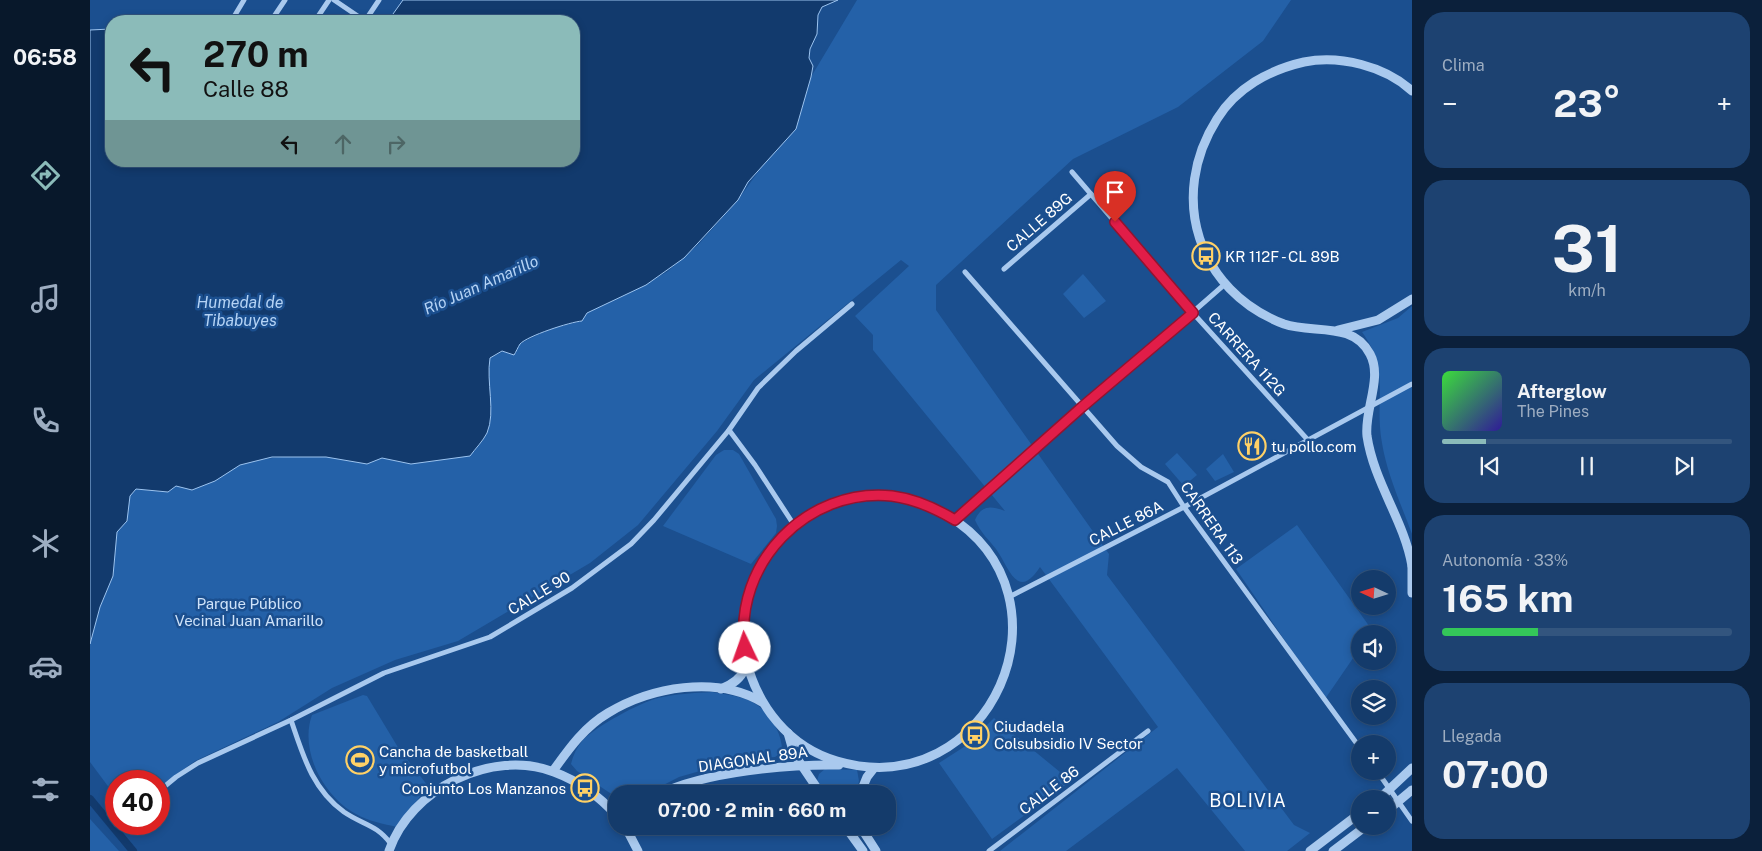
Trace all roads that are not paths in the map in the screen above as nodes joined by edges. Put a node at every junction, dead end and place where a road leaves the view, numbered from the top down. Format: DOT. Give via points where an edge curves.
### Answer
graph roads {
  1 [pos="244,0"];
  2 [pos="285,0"];
  3 [pos="329,0"];
  4 [pos="334,0"];
  5 [pos="379,0"];
  6 [pos="235,15"];
  7 [pos="275,15"];
  8 [pos="319,15"];
  9 [pos="356,15"];
  10 [pos="369,15"];
  11 [pos="1412,91"];
  12 [pos="1072,172"];
  13 [pos="1090,194"];
  14 [pos="1004,269"];
  15 [pos="965,272"];
  16 [pos="1225,284"];
  17 [pos="1412,299"];
  18 [pos="852,304"];
  19 [pos="1193,313"];
  20 [pos="1335,330"];
  21 [pos="1412,384"];
  22 [pos="1082,407"];
  23 [pos="1369,407"];
  24 [pos="729,430"];
  25 [pos="1307,439"];
  26 [pos="1184,507"];
  27 [pos="955,520"];
  28 [pos="794,525"];
  29 [pos="1412,566"];
  30 [pos="1412,593"];
  31 [pos="1009,598"];
  32 [pos="746,659"];
  33 [pos="720,689"];
  34 [pos="762,702"];
  35 [pos="291,720"];
  36 [pos="1148,731"];
  37 [pos="788,733"];
  38 [pos="1351,736"];
  39 [pos="811,750"];
  40 [pos="800,764"];
  41 [pos="851,765"];
  42 [pos="874,768"];
  43 [pos="1412,768"];
  44 [pos="553,772"];
  45 [pos="1383,780"];
  46 [pos="170,782"];
  47 [pos="683,785"];
  48 [pos="815,785"];
  49 [pos="864,785"];
  50 [pos="1390,790"];
  51 [pos="1412,790"];
  52 [pos="1396,799"];
  53 [pos="1398,802"];
  54 [pos="608,808"];
  55 [pos="1351,820"];
  56 [pos="1412,821"];
  57 [pos="630,835"];
  58 [pos="851,835"];
  59 [pos="866,835"];
  60 [pos="1354,835"];
  61 [pos="390,848"];
  62 [pos="638,851"];
  63 [pos="863,851"];
  64 [pos="876,851"];
  65 [pos="989,851"];
  66 [pos="1310,851"];
  67 [pos="1332,851"];
  1 -- 6 [label="street"];
  2 -- 7 [label="street"];
  3 -- 8 [label="street"];
  4 -- 9 [label="street"];
  5 -- 10 [label="street"];
  11 -- 16 [label="street" via="1388,75 1364,65 1338,60 1312,61 1286,66 1263,76 1241,91 1221,111 1198,157 1192,206 1206,256"];
  12 -- 13 [label="street, CARRERA 112G"];
  13 -- 14 [label="street, CALLE 89G"];
  13 -- 19 [label="street, CARRERA 112G"];
  15 -- 22 [label="street, CARRERA 113"];
  16 -- 19 [label="street"];
  16 -- 20 [label="street" via="1264,315 1310,330"];
  17 -- 20 [label="street" via="1378,320"];
  18 -- 24 [label="street, CALLE 90" via="758,388"];
  19 -- 22 [label="street"];
  19 -- 25 [label="street, CARRERA 112G"];
  20 -- 23 [label="street" via="1353,336 1371,355 1374,382"];
  21 -- 23 [label="street, CALLE 86A"];
  22 -- 26 [label="street, CARRERA 113" via="1130,459 1168,482"];
  22 -- 27 [label="street"];
  23 -- 25 [label="street, CALLE 86A"];
  23 -- 29 [label="street" via="1367,427 1372,461 1404,532"];
  24 -- 28 [label="street"];
  24 -- 35 [label="street, CALLE 90" via="631,544 572,588 490,637 384,673"];
  25 -- 26 [label="street, CALLE 86A"];
  26 -- 31 [label="street, CALLE 86A"];
  26 -- 38 [label="street, CARRERA 113"];
  27 -- 28 [label="street, DIAGONAL 89A" via="908,499 874,496 856,497 823,507"];
  27 -- 31 [label="street, DIAGONAL 89A" via="985,548"];
  28 -- 32 [label="street, DIAGONAL 89A" via="765,557 752,582 744,616"];
  29 -- 30 [label="street"];
  31 -- 42 [label="street, DIAGONAL 89A" via="1012,650 1006,675 979,722 944,751 901,766"];
  32 -- 33 [label="street" via="739,678"];
  32 -- 34 [label="street, DIAGONAL 89A"];
  33 -- 34 [label="street" via="742,692"];
  33 -- 44 [label="street" via="681,688 642,696 607,714 576,739"];
  34 -- 37 [label="street"];
  35 -- 46 [label="street, CALLE 90" via="198,763"];
  35 -- 61 [label="street" via="308,767 327,797 346,813 382,831"];
  36 -- 65 [label="street, CALLE 86"];
  37 -- 39 [label="street, DIAGONAL 89A"];
  37 -- 40 [label="street"];
  39 -- 40 [label="street"];
  39 -- 41 [label="street, DIAGONAL 89A"];
  40 -- 41 [label="street, DIAGONAL 89A"];
  40 -- 47 [label="street, DIAGONAL 89A"];
  40 -- 48 [label="street"];
  41 -- 42 [label="street, DIAGONAL 89A"];
  42 -- 49 [label="street"];
  43 -- 50 [label="street"];
  44 -- 54 [label="street" via="592,793"];
  44 -- 61 [label="street" via="514,766 459,777 431,794 408,816"];
  45 -- 50 [label="street"];
  51 -- 53 [label="street"];
  52 -- 53 [label="street"];
  53 -- 56 [label="street"];
  55 -- 66 [label="street"];
  57 -- 62 [label="street"];
  58 -- 63 [label="street"];
  59 -- 64 [label="street"];
  60 -- 67 [label="street"];
}
